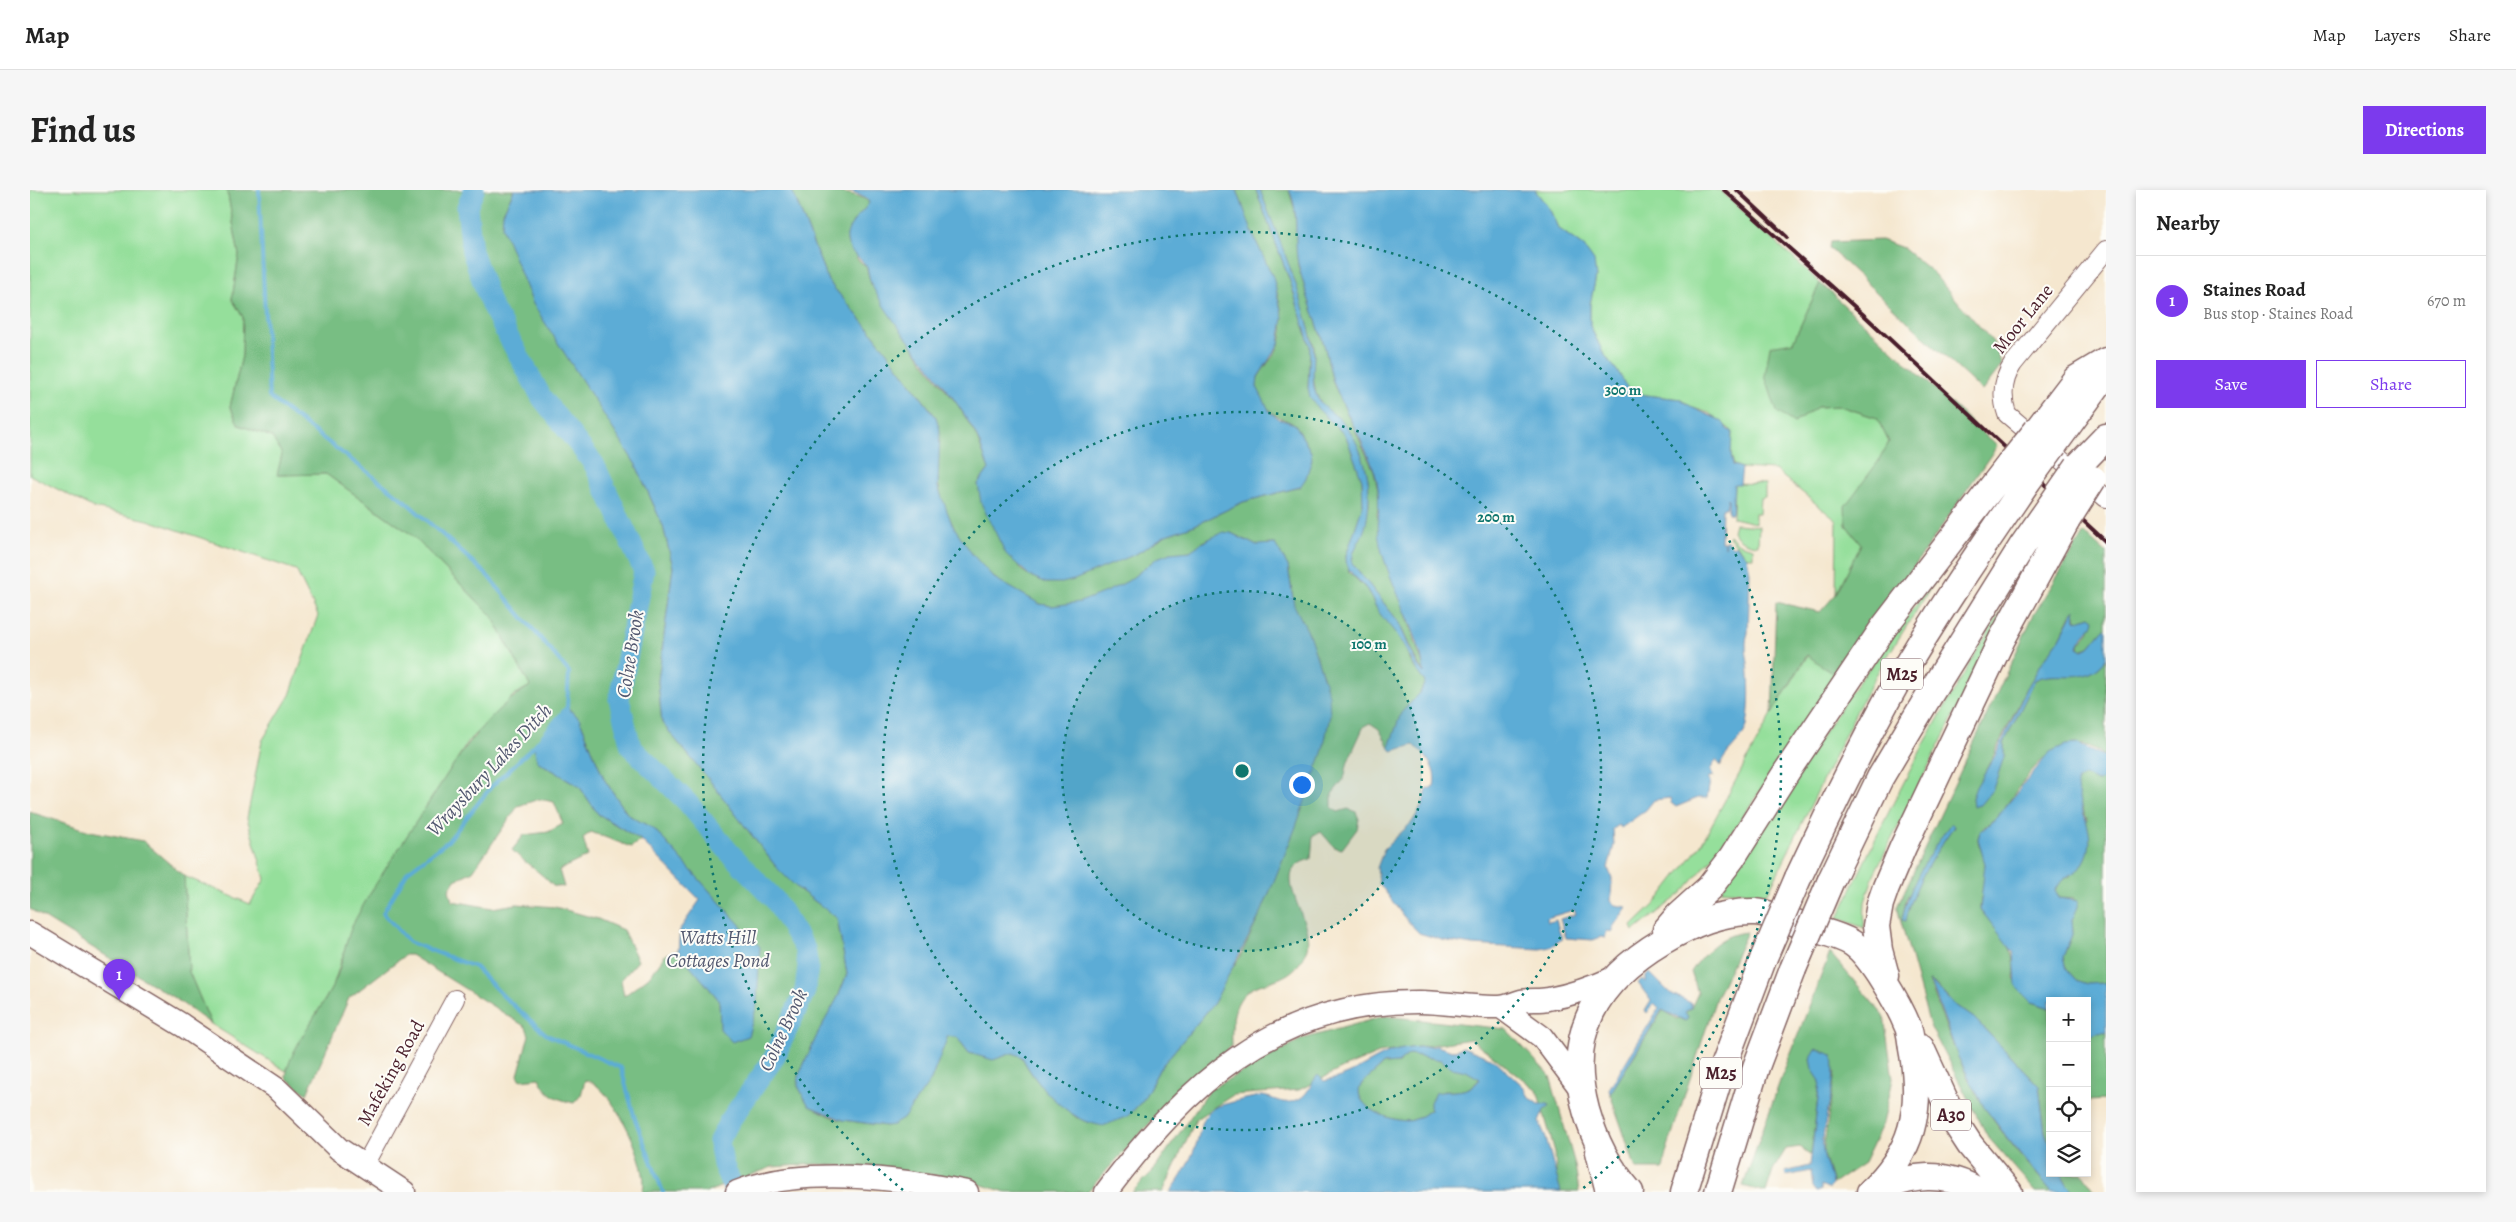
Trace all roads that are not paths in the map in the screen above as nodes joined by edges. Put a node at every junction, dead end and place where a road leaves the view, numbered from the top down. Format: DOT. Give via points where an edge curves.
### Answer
graph roads {
  1 [pos="2106,250"];
  2 [pos="2106,360"];
  3 [pos="2106,374"];
  4 [pos="2106,437"];
  5 [pos="2045,438"];
  6 [pos="2106,447"];
  7 [pos="2018,474"];
  8 [pos="2092,481"];
  9 [pos="2059,512"];
  10 [pos="30,933"];
  11 [pos="1651,948"];
  12 [pos="1616,977"];
  13 [pos="455,999"];
  14 [pos="1893,999"];
  15 [pos="1501,1007"];
  16 [pos="1908,1029"];
  17 [pos="1580,1088"];
  18 [pos="1594,1139"];
  19 [pos="364,1167"];
  20 [pos="743,1189"];
  21 [pos="404,1192"];
  22 [pos="967,1192"];
  23 [pos="1106,1192"];
  24 [pos="1608,1192"];
  25 [pos="1630,1192"];
  26 [pos="1684,1192"];
  27 [pos="1718,1192"];
  28 [pos="1870,1192"];
  29 [pos="1874,1192"];
  30 [pos="1980,1192"];
  31 [pos="2009,1192"];
  1 -- 8 [label="street, Moor Lane" via="2013,364 2007,374 2002,399 2007,414"];
  2 -- 5 [label="highway, M25" via="2076,379"];
  3 -- 5 [label="highway, M25"];
  4 -- 8 [label="highway, M25"];
  5 -- 7 [label="highway, M25, bridge"];
  6 -- 8 [label="highway, M25"];
  7 -- 11 [label="highway, M25" via="1884,627 1732,858 1709,888 1678,916"];
  7 -- 26 [label="highway, M25, bridge" via="1950,596 1897,682 1798,878 1722,1069"];
  8 -- 9 [label="highway, M25, bridge"];
  9 -- 14 [label="highway, M25" via="1903,847 1880,904 1876,938"];
  9 -- 27 [label="highway, M25, bridge" via="2018,554 1880,778 1793,969 1756,1067"];
  10 -- 19 [label="main road" via="182,1025 277,1089 339,1149"];
  11 -- 12 [label="highway"];
  11 -- 14 [label="highway" via="1697,923 1725,914 1758,912 1841,937 1854,944 1878,972"];
  12 -- 15 [label="main road" via="1589,989"];
  12 -- 17 [label="highway" via="1601,995 1585,1026 1579,1053"];
  13 -- 19 [label="street, Mafeking Road"];
  14 -- 16 [label="highway"];
  15 -- 17 [label="main road" via="1542,1037"];
  15 -- 23 [label="main road" via="1419,1002 1358,1007 1331,1012 1287,1028 1251,1047 1193,1092"];
  16 -- 28 [label="highway" via="1918,1088 1913,1129 1894,1165"];
  16 -- 31 [label="highway, A30" via="1922,1050 1955,1122"];
  17 -- 18 [label="highway"];
  18 -- 24 [label="main road"];
  18 -- 25 [label="highway"];
  19 -- 21 [label="main road"];
  20 -- 22 [label="main road" via="776,1179 818,1176 937,1186"];
  29 -- 30 [label="highway" via="1912,1178 1936,1176 1960,1182"];
}
